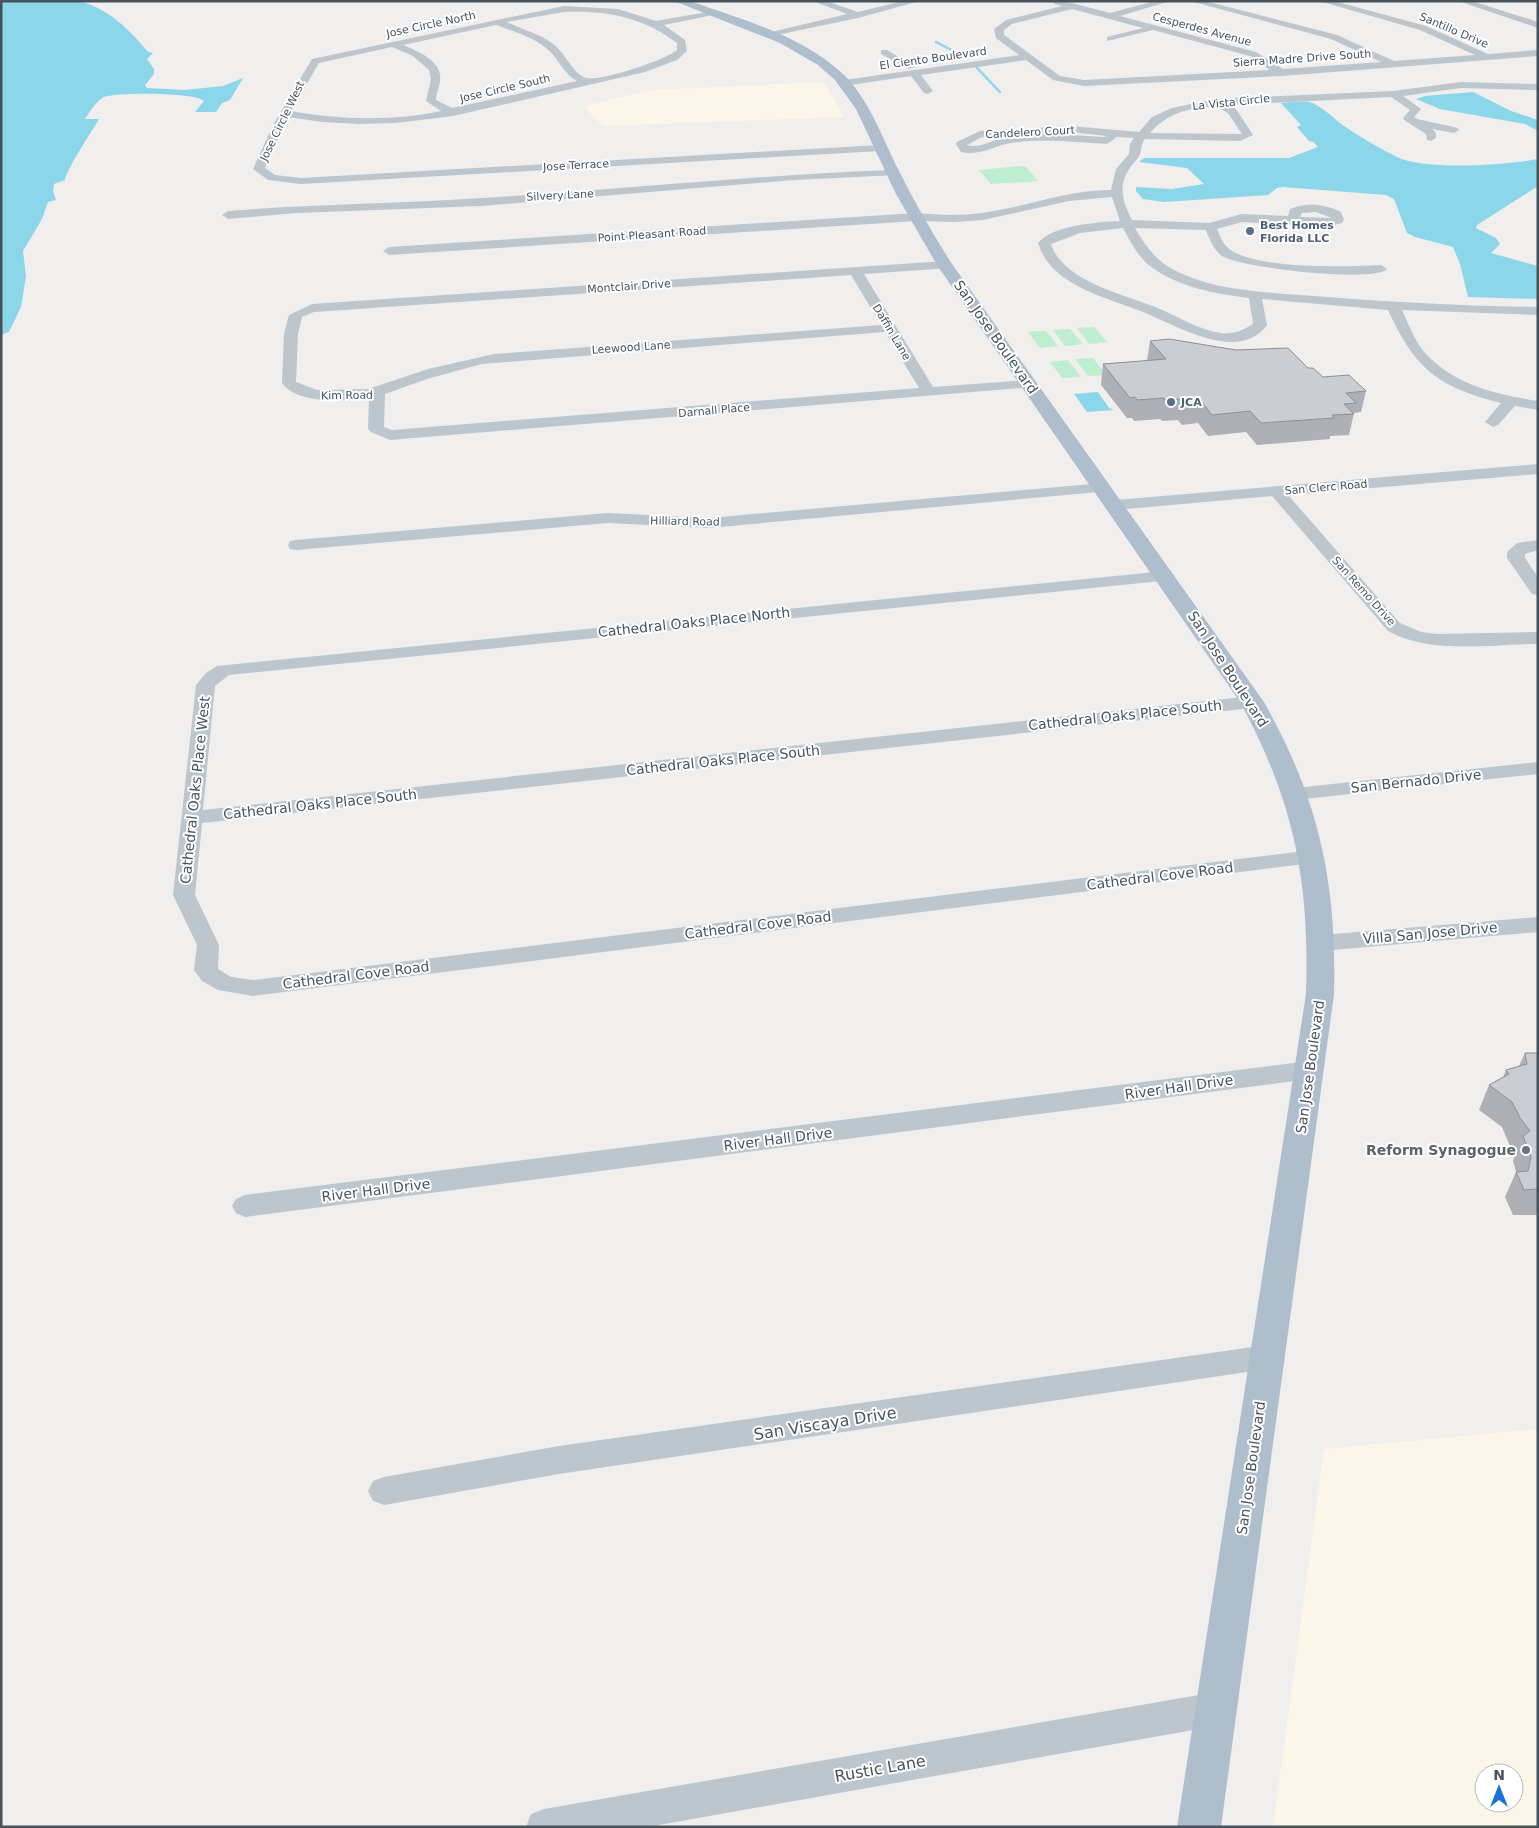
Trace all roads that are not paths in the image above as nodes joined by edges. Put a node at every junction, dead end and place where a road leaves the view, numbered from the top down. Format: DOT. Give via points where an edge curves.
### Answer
graph roads {
  1 [pos="679,1"];
  2 [pos="817,1"];
  3 [pos="916,1"];
  4 [pos="1054,1"];
  5 [pos="1166,1"];
  6 [pos="1194,1"];
  7 [pos="1323,1"];
  8 [pos="1462,1"];
  9 [pos="1072,6"];
  10 [pos="713,14"];
  11 [pos="858,15"];
  12 [pos="1110,16"];
  13 [pos="498,22"];
  14 [pos="654,24"];
  15 [pos="1538,25"];
  16 [pos="1153,28"];
  17 [pos="770,35"];
  18 [pos="1110,39"];
  19 [pos="392,44"];
  20 [pos="884,52"];
  21 [pos="1538,53"];
  22 [pos="1023,55"];
  23 [pos="1489,57"];
  24 [pos="315,61"];
  25 [pos="1393,65"];
  26 [pos="913,70"];
  27 [pos="1282,73"];
  28 [pos="842,80"];
  29 [pos="587,82"];
  30 [pos="1538,87"];
  31 [pos="928,91"];
  32 [pos="1393,94"];
  33 [pos="1215,102"];
  34 [pos="286,113"];
  35 [pos="453,113"];
  36 [pos="1414,122"];
  37 [pos="1454,130"];
  38 [pos="1114,133"];
  39 [pos="989,134"];
  40 [pos="1141,136"];
  41 [pos="1431,138"];
  42 [pos="1005,141"];
  43 [pos="880,148"];
  44 [pos="893,173"];
  45 [pos="272,178"];
  46 [pos="1117,190"];
  47 [pos="1056,195"];
  48 [pos="1012,201"];
  49 [pos="1026,207"];
  50 [pos="228,215"];
  51 [pos="916,217"];
  52 [pos="1294,221"];
  53 [pos="1128,225"];
  54 [pos="1211,228"];
  55 [pos="389,251"];
  56 [pos="945,264"];
  57 [pos="1380,269"];
  58 [pos="855,271"];
  59 [pos="1255,295"];
  60 [pos="1393,306"];
  61 [pos="312,308"];
  62 [pos="1538,311"];
  63 [pos="889,328"];
  64 [pos="1029,384"];
  65 [pos="378,392"];
  66 [pos="929,393"];
  67 [pos="1511,401"];
  68 [pos="1538,406"];
  69 [pos="1493,422"];
  70 [pos="398,435"];
  71 [pos="1538,469"];
  72 [pos="1277,492"];
  73 [pos="1109,496"];
  74 [pos="296,545"];
  75 [pos="1538,545"];
  76 [pos="1165,576"];
  77 [pos="1538,590"];
  78 [pos="1538,638"];
  79 [pos="224,670"];
  80 [pos="1252,702"];
  81 [pos="1538,768"];
  82 [pos="1295,794"];
  83 [pos="193,818"];
  84 [pos="1312,857"];
  85 [pos="1538,924"];
  86 [pos="1321,943"];
  87 [pos="207,973"];
  88 [pos="1310,1070"];
  89 [pos="245,1206"];
  90 [pos="1267,1357"];
  91 [pos="384,1490"];
  92 [pos="1216,1709"];
  93 [pos="544,1827"];
  94 [pos="1199,1827"];
  1 -- 10 [label="main road, San Jose Boulevard"];
  2 -- 11 [label="street"];
  3 -- 11 [label="street"];
  4 -- 9 [label="street, Cesperdes Avenue"];
  5 -- 12 [label="street"];
  6 -- 25 [label="street" via="1334,37"];
  7 -- 23 [label="street, Santillo Drive" via="1423,28"];
  8 -- 15 [label="street"];
  9 -- 12 [label="street, Cesperdes Avenue"];
  9 -- 22 [label="street" via="1001,26 999,36"];
  10 -- 14 [label="street"];
  10 -- 17 [label="main road, San Jose Boulevard"];
  11 -- 17 [label="street"];
  12 -- 16 [label="street, Cesperdes Avenue"];
  13 -- 14 [label="street, Jose Circle North" via="564,8 582,8"];
  13 -- 19 [label="street, Jose Circle North"];
  13 -- 29 [label="street" via="548,44 564,59 571,74"];
  14 -- 29 [label="street, Jose Circle South" via="682,42 683,48 677,56 655,66"];
  16 -- 18 [label="street"];
  16 -- 27 [label="street, Cesperdes Avenue" via="1253,54"];
  17 -- 28 [label="main road, San Jose Boulevard" via="808,54"];
  19 -- 24 [label="street, Jose Circle North"];
  19 -- 35 [label="street" via="416,54 434,69 436,84 430,101"];
  20 -- 26 [label="street"];
  21 -- 23 [label="street, Sierra Madre Drive South"];
  22 -- 26 [label="street, El Ciento Boulevard"];
  22 -- 27 [label="street, Sierra Madre Drive South" via="1057,78 1094,83"];
  23 -- 25 [label="street, Sierra Madre Drive South"];
  24 -- 34 [label="street, Jose Circle West"];
  25 -- 27 [label="street, Sierra Madre Drive South"];
  26 -- 28 [label="street, El Ciento Boulevard"];
  26 -- 31 [label="street"];
  28 -- 43 [label="main road, San Jose Boulevard"];
  29 -- 35 [label="street, Jose Circle South"];
  30 -- 32 [label="street, La Vista Circle" via="1485,84"];
  32 -- 33 [label="street, La Vista Circle"];
  32 -- 36 [label="street" via="1416,109 1408,118"];
  33 -- 40 [label="street, La Vista Circle" via="1164,115 1148,126"];
  33 -- 40 [label="street, Candelero Court" via="1232,112 1248,134 1240,138"];
  34 -- 35 [label="street, Jose Circle South" via="361,121 405,120"];
  34 -- 45 [label="street, Jose Circle West" via="266,149 260,169"];
  36 -- 37 [label="street"];
  36 -- 41 [label="street" via="1431,133"];
  38 -- 39 [label="street, Candelero Court" via="1071,129"];
  38 -- 40 [label="street, Candelero Court"];
  38 -- 42 [label="street, Candelero Court" via="1107,141 1068,138"];
  39 -- 42 [label="street"];
  39 -- 42 [label="street, Candelero Court" via="980,134 961,144 965,150 987,148"];
  40 -- 46 [label="street, La Vista Circle" via="1134,144 1134,155 1125,160 1120,171"];
  43 -- 44 [label="main road, San Jose Boulevard"];
  43 -- 45 [label="street, Jose Terrace" via="301,181"];
  44 -- 50 [label="street, Silvery Lane" via="794,177 462,203"];
  44 -- 51 [label="main road, San Jose Boulevard"];
  46 -- 47 [label="street, Point Pleasant Road"];
  46 -- 53 [label="street, La Vista Circle" via="1120,209"];
  47 -- 48 [label="street, Point Pleasant Road"];
  47 -- 49 [label="street, Point Pleasant Road"];
  48 -- 49 [label="street"];
  48 -- 51 [label="street, Point Pleasant Road"];
  49 -- 51 [label="street, Point Pleasant Road" via="991,216"];
  51 -- 55 [label="street, Point Pleasant Road"];
  51 -- 56 [label="main road, San Jose Boulevard"];
  52 -- 54 [label="street" via="1232,219"];
  53 -- 54 [label="street" via="1185,224"];
  53 -- 59 [label="street, La Vista Circle" via="1146,255 1168,271 1204,285"];
  53 -- 59 [label="street" via="1099,226 1055,237 1044,244 1045,253 1053,262 1092,287 1213,336 1254,331 1260,325"];
  54 -- 57 [label="street" via="1228,254 1247,261 1356,271"];
  56 -- 58 [label="street, Montclair Drive"];
  56 -- 64 [label="main road, San Jose Boulevard"];
  58 -- 61 [label="street, Montclair Drive"];
  58 -- 63 [label="street, Daffin Lane"];
  59 -- 60 [label="street, La Vista Circle"];
  60 -- 62 [label="street, La Vista Circle"];
  60 -- 67 [label="street" via="1415,349 1432,367 1464,385"];
  61 -- 65 [label="street, Kim Road" via="296,314 291,334 289,383 293,388 314,395"];
  63 -- 65 [label="street, Leewood Lane" via="500,357 434,372"];
  63 -- 66 [label="street, Daffin Lane"];
  64 -- 66 [label="street, Darnall Place"];
  64 -- 73 [label="main road, San Jose Boulevard"];
  65 -- 70 [label="street, Kim Road" via="376,429"];
  66 -- 70 [label="street, Darnall Place"];
  67 -- 68 [label="street"];
  67 -- 69 [label="street"];
  71 -- 72 [label="street, San Clerc Road"];
  72 -- 73 [label="street, San Clerc Road"];
  72 -- 78 [label="street, San Remo Drive" via="1394,627 1406,634 1437,640"];
  73 -- 74 [label="street, Hilliard Road" via="709,523 608,518"];
  73 -- 76 [label="main road, San Jose Boulevard"];
  75 -- 77 [label="street" via="1523,547 1516,552 1516,558"];
  76 -- 79 [label="street, Cathedral Oaks Place North"];
  76 -- 80 [label="main road, San Jose Boulevard"];
  79 -- 83 [label="street, Cathedral Oaks Place West" via="206,686"];
  80 -- 82 [label="main road, San Jose Boulevard" via="1282,757"];
  80 -- 83 [label="street, Cathedral Oaks Place South"];
  81 -- 82 [label="street, San Bernado Drive"];
  82 -- 84 [label="main road, San Jose Boulevard"];
  83 -- 87 [label="street, Cathedral Oaks Place West" via="184,895 208,945"];
  84 -- 86 [label="main road, San Jose Boulevard"];
  84 -- 87 [label="street, Cathedral Cove Road" via="253,988 220,983"];
  85 -- 86 [label="street, Villa San Jose Drive"];
  86 -- 88 [label="main road, San Jose Boulevard" via="1320,994"];
  88 -- 89 [label="street, River Hall Drive"];
  88 -- 90 [label="main road, San Jose Boulevard"];
  90 -- 91 [label="street, San Viscaya Drive" via="560,1460"];
  90 -- 92 [label="main road, San Jose Boulevard"];
  92 -- 93 [label="street, Rustic Lane"];
  92 -- 94 [label="main road, San Jose Boulevard"];
}
